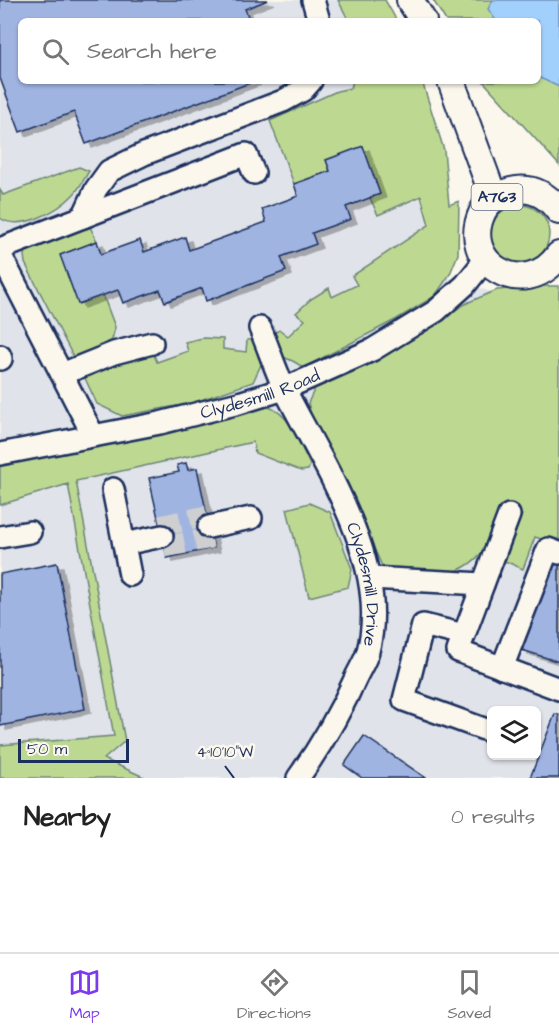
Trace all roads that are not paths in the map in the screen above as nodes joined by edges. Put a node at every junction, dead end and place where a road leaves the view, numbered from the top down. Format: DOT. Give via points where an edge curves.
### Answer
graph roads {
  1 [pos="313,0"];
  2 [pos="410,0"];
  3 [pos="318,18"];
  4 [pos="421,18"];
  5 [pos="308,84"];
  6 [pos="452,84"];
  7 [pos="254,173"];
  8 [pos="494,198"];
  9 [pos="559,212"];
  10 [pos="83,217"];
  11 [pos="0,249"];
  12 [pos="0,254"];
  13 [pos="485,260"];
  14 [pos="557,262"];
  15 [pos="261,328"];
  16 [pos="152,342"];
  17 [pos="62,374"];
  18 [pos="284,389"];
  19 [pos="93,435"];
  20 [pos="0,454"];
  21 [pos="113,489"];
  22 [pos="509,515"];
  23 [pos="251,518"];
  24 [pos="209,526"];
  25 [pos="30,532"];
  26 [pos="162,536"];
  27 [pos="0,537"];
  28 [pos="124,544"];
  29 [pos="559,553"];
  30 [pos="130,575"];
  31 [pos="370,579"];
  32 [pos="483,584"];
  33 [pos="464,635"];
  34 [pos="502,668"];
  35 [pos="559,689"];
  36 [pos="487,730"];
  37 [pos="307,775"];
  1 -- 3 [label="street"];
  2 -- 4 [label="main road"];
  5 -- 10 [label="street" via="283,101 109,171"];
  6 -- 8 [label="main road, A763"];
  7 -- 10 [label="street" via="246,154"];
  8 -- 9 [label="main road, A763" via="514,190 536,192 549,199"];
  8 -- 13 [label="main road, A763" via="478,220 476,234"];
  10 -- 11 [label="street"];
  12 -- 17 [label="street"];
  13 -- 14 [label="main road" via="510,276 525,277"];
  13 -- 18 [label="street, Clydesmill Road" via="436,311 372,350"];
  15 -- 18 [label="street, Clydesmill Drive"];
  16 -- 17 [label="street"];
  17 -- 19 [label="street"];
  18 -- 19 [label="street, Clydesmill Road" via="159,423"];
  18 -- 31 [label="street, Clydesmill Drive" via="356,533"];
  19 -- 20 [label="street, Clydesmill Road"];
  21 -- 28 [label="street"];
  22 -- 32 [label="street"];
  23 -- 24 [label="street"];
  25 -- 27 [label="street"];
  26 -- 28 [label="street"];
  28 -- 30 [label="street"];
  29 -- 34 [label="street" via="548,549"];
  31 -- 32 [label="street"];
  31 -- 37 [label="street, Clydesmill Drive" via="373,607 368,651"];
  32 -- 33 [label="street"];
  33 -- 34 [label="street" via="458,651"];
  33 -- 36 [label="street" via="423,625 404,700"];
  34 -- 35 [label="street"];
}
